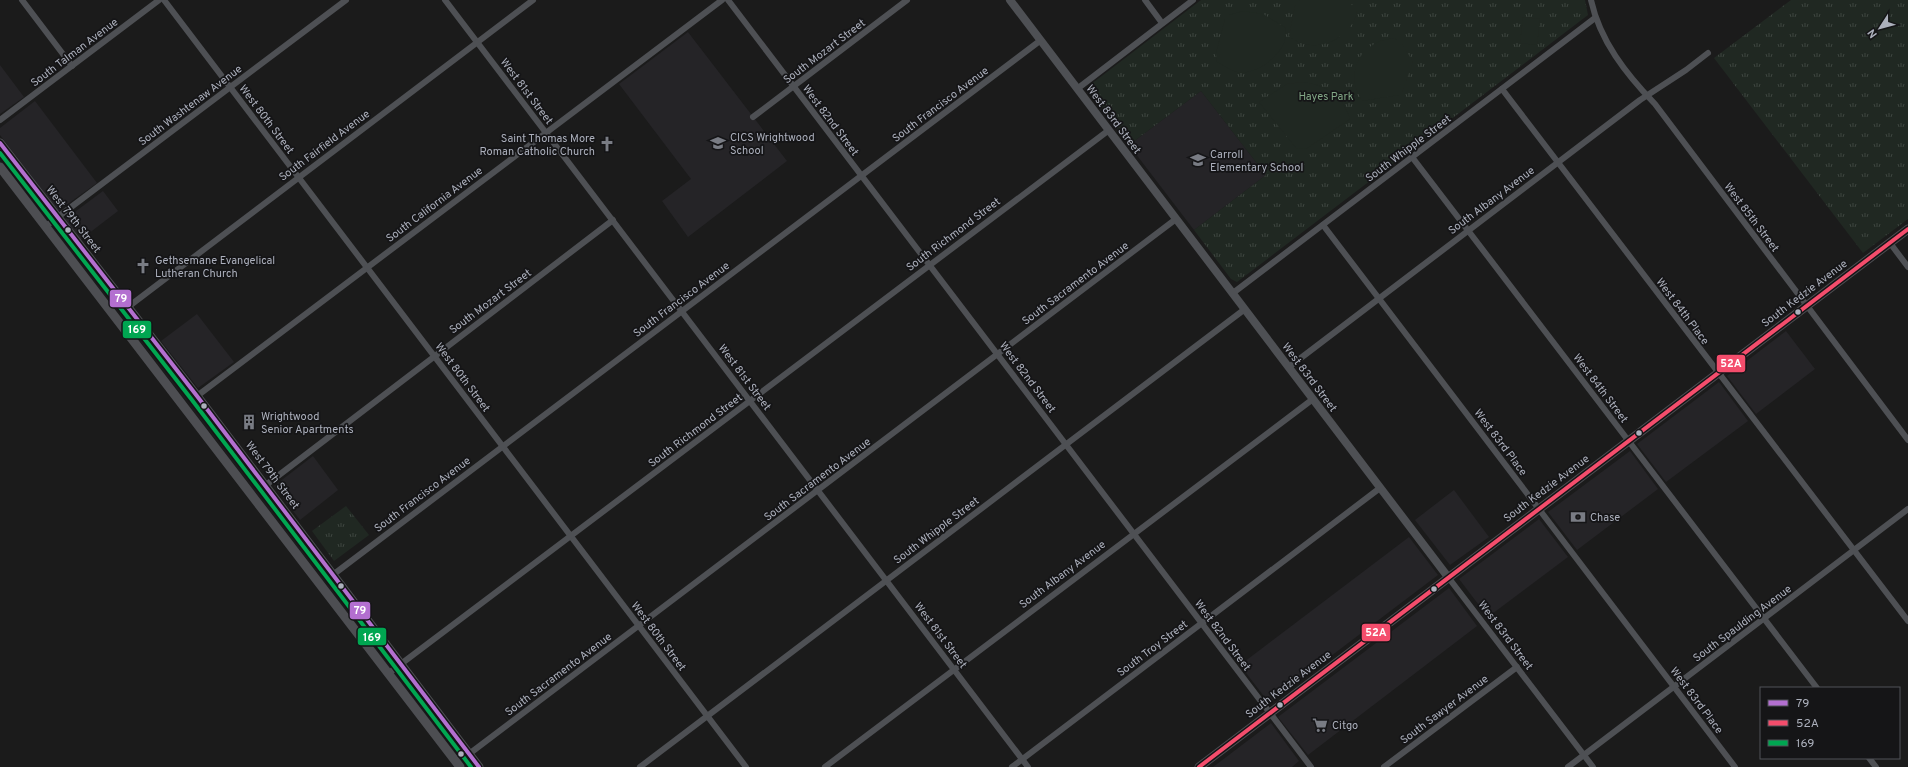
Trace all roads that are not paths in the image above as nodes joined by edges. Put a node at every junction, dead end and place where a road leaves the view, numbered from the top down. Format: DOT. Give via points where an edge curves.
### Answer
graph roads {
  1 [pos="22,0"];
  2 [pos="159,0"];
  3 [pos="164,0"];
  4 [pos="346,0"];
  5 [pos="445,0"];
  6 [pos="533,0"];
  7 [pos="722,0"];
  8 [pos="728,0"];
  9 [pos="907,0"];
  10 [pos="1010,0"];
  11 [pos="1144,0"];
  12 [pos="1193,0"];
  13 [pos="1591,0"];
  14 [pos="1595,18"];
  15 [pos="1162,23"];
  16 [pos="1041,40"];
  17 [pos="477,42"];
  18 [pos="1708,53"];
  19 [pos="72,66"];
  20 [pos="793,86"];
  21 [pos="230,87"];
  22 [pos="1502,88"];
  23 [pos="1077,89"];
  24 [pos="1647,96"];
  25 [pos="753,117"];
  26 [pos="0,120"];
  27 [pos="1108,130"];
  28 [pos="546,132"];
  29 [pos="0,143"];
  30 [pos="1412,157"];
  31 [pos="1558,162"];
  32 [pos="0,167"];
  33 [pos="861,176"];
  34 [pos="298,177"];
  35 [pos="57,218"];
  36 [pos="1176,219"];
  37 [pos="613,220"];
  38 [pos="1322,225"];
  39 [pos="46,226"];
  40 [pos="1908,229"];
  41 [pos="1468,230"];
  42 [pos="1890,243"];
  43 [pos="930,265"];
  44 [pos="367,267"];
  45 [pos="1908,267"];
  46 [pos="1233,293"];
  47 [pos="1379,298"];
  48 [pos="1807,306"];
  49 [pos="128,307"];
  50 [pos="1245,309"];
  51 [pos="682,311"];
  52 [pos="998,354"];
  53 [pos="434,356"];
  54 [pos="1288,367"];
  55 [pos="1718,373"];
  56 [pos="197,396"];
  57 [pos="1313,399"];
  58 [pos="750,401"];
  59 [pos="1629,440"];
  60 [pos="1908,440"];
  61 [pos="1066,445"];
  62 [pos="502,446"];
  63 [pos="266,485"];
  64 [pos="1380,488"];
  65 [pos="818,491"];
  66 [pos="1539,509"];
  67 [pos="1908,509"];
  68 [pos="1133,534"];
  69 [pos="571,536"];
  70 [pos="1854,550"];
  71 [pos="334,574"];
  72 [pos="1448,577"];
  73 [pos="886,580"];
  74 [pos="1764,618"];
  75 [pos="1908,621"];
  76 [pos="1201,623"];
  77 [pos="639,626"];
  78 [pos="402,664"];
  79 [pos="1517,667"];
  80 [pos="954,669"];
  81 [pos="389,673"];
  82 [pos="1674,687"];
  83 [pos="1816,687"];
  84 [pos="1270,713"];
  85 [pos="707,716"];
  86 [pos="469,754"];
  87 [pos="1584,755"];
  88 [pos="1022,759"];
  89 [pos="1870,759"];
  90 [pos="460,767"];
  91 [pos="479,767"];
  92 [pos="640,767"];
  93 [pos="746,767"];
  94 [pos="825,767"];
  95 [pos="1012,767"];
  96 [pos="1028,767"];
  97 [pos="1198,767"];
  98 [pos="1311,767"];
  99 [pos="1384,767"];
  100 [pos="1568,767"];
  101 [pos="1593,767"];
  102 [pos="1736,767"];
  103 [pos="1876,767"];
  1 -- 19 [label="street"];
  2 -- 19 [label="street, South Talman Avenue"];
  3 -- 21 [label="street, West 80th Street"];
  4 -- 21 [label="street, South Washtenaw Avenue"];
  5 -- 17 [label="street, West 81st Street"];
  6 -- 17 [label="street, South Fairfield Avenue"];
  7 -- 28 [label="street, South California Avenue"];
  8 -- 20 [label="street, West 82nd Street"];
  9 -- 20 [label="street, South Mozart Street"];
  10 -- 16 [label="street, West 83rd Street"];
  11 -- 15 [label="street"];
  12 -- 15 [label="street"];
  13 -- 14 [label="street, West 85th Street"];
  14 -- 22 [label="street, South Whipple Street"];
  14 -- 24 [label="street, West 85th Street" via="1612,52"];
  15 -- 23 [label="street"];
  16 -- 23 [label="street, West 83rd Street"];
  16 -- 33 [label="street, South Francisco Avenue"];
  17 -- 28 [label="street, West 81st Street"];
  17 -- 34 [label="street, South Fairfield Avenue"];
  18 -- 24 [label="street, South Albany Avenue"];
  19 -- 26 [label="street, South Talman Avenue"];
  20 -- 25 [label="street, South Mozart Street"];
  20 -- 33 [label="street, West 82nd Street"];
  21 -- 34 [label="street, West 80th Street"];
  21 -- 35 [label="street, South Washtenaw Avenue"];
  22 -- 30 [label="street, South Whipple Street"];
  22 -- 31 [label="street, West 84th Place"];
  23 -- 27 [label="street, West 83rd Street"];
  24 -- 31 [label="street, South Albany Avenue"];
  24 -- 48 [label="street, West 85th Street"];
  27 -- 36 [label="street, West 83rd Street"];
  27 -- 43 [label="street, South Richmond Street"];
  28 -- 37 [label="street, West 81st Street"];
  28 -- 44 [label="street, South California Avenue"];
  29 -- 35 [label="main road, West 79th Street"];
  30 -- 38 [label="street, South Whipple Street"];
  30 -- 41 [label="street, West 84th Street"];
  31 -- 41 [label="street, South Albany Avenue"];
  31 -- 55 [label="street, West 84th Place"];
  32 -- 39 [label="main road"];
  33 -- 43 [label="street, West 82nd Street"];
  33 -- 51 [label="street, South Francisco Avenue"];
  34 -- 44 [label="street, West 80th Street"];
  34 -- 49 [label="street, South Fairfield Avenue"];
  35 -- 39 [label="street, South Washtenaw Avenue"];
  35 -- 49 [label="main road, West 79th Street"];
  36 -- 46 [label="street, West 83rd Street"];
  36 -- 52 [label="street, South Sacramento Avenue"];
  37 -- 51 [label="street, West 81st Street"];
  37 -- 53 [label="street, South Mozart Street"];
  38 -- 46 [label="street, South Whipple Street"];
  38 -- 47 [label="street, West 83rd Place"];
  39 -- 81 [label="main road"];
  40 -- 42 [label="main road, South Kedzie Avenue"];
  41 -- 47 [label="street, South Albany Avenue"];
  41 -- 59 [label="street, West 84th Street"];
  42 -- 45 [label="street"];
  42 -- 48 [label="main road, South Kedzie Avenue"];
  43 -- 52 [label="street, West 82nd Street"];
  43 -- 58 [label="street, South Richmond Street"];
  44 -- 53 [label="street, West 80th Street"];
  44 -- 56 [label="street, South California Avenue"];
  46 -- 50 [label="street, West 83rd Street"];
  47 -- 54 [label="street, South Albany Avenue"];
  47 -- 66 [label="street, West 83rd Place"];
  48 -- 55 [label="main road, South Kedzie Avenue"];
  48 -- 60 [label="street, West 85th Street"];
  49 -- 56 [label="main road, West 79th Street"];
  50 -- 54 [label="street, West 83rd Street"];
  50 -- 61 [label="street, South Whipple Street"];
  51 -- 58 [label="street, West 81st Street"];
  51 -- 62 [label="street, South Francisco Avenue"];
  52 -- 61 [label="street, West 82nd Street"];
  52 -- 65 [label="street, South Sacramento Avenue"];
  53 -- 62 [label="street, West 80th Street"];
  53 -- 63 [label="street, South Mozart Street"];
  54 -- 57 [label="street, West 83rd Street"];
  55 -- 59 [label="main road, South Kedzie Avenue"];
  55 -- 70 [label="street, West 84th Place"];
  56 -- 63 [label="main road, West 79th Street"];
  57 -- 64 [label="street, West 83rd Street"];
  57 -- 68 [label="street, South Albany Avenue"];
  58 -- 65 [label="street, West 81st Street"];
  58 -- 69 [label="street, South Richmond Street"];
  59 -- 66 [label="main road, South Kedzie Avenue"];
  59 -- 74 [label="street, West 84th Street"];
  61 -- 68 [label="street, West 82nd Street"];
  61 -- 73 [label="street, South Whipple Street"];
  62 -- 69 [label="street, West 80th Street"];
  62 -- 71 [label="street, South Francisco Avenue"];
  63 -- 71 [label="main road, West 79th Street"];
  64 -- 72 [label="street, West 83rd Street"];
  64 -- 76 [label="street, South Troy Street"];
  65 -- 73 [label="street, West 81st Street"];
  65 -- 77 [label="street, South Sacramento Avenue"];
  66 -- 72 [label="main road, South Kedzie Avenue"];
  66 -- 82 [label="street, West 83rd Place"];
  67 -- 70 [label="street, South Spaulding Avenue"];
  68 -- 76 [label="street, West 82nd Street"];
  68 -- 80 [label="street, South Albany Avenue"];
  69 -- 77 [label="street, West 80th Street"];
  69 -- 78 [label="street, South Richmond Street"];
  70 -- 74 [label="street, South Spaulding Avenue"];
  70 -- 75 [label="street, West 84th Place"];
  71 -- 78 [label="main road, West 79th Street"];
  72 -- 79 [label="street, West 83rd Street"];
  72 -- 84 [label="main road, South Kedzie Avenue"];
  73 -- 80 [label="street, West 81st Street"];
  73 -- 85 [label="street, South Whipple Street"];
  74 -- 82 [label="street, South Spaulding Avenue"];
  74 -- 83 [label="street, West 84th Street"];
  76 -- 84 [label="street, West 82nd Street"];
  76 -- 88 [label="street, South Troy Street"];
  77 -- 85 [label="street, West 80th Street"];
  77 -- 86 [label="street, South Sacramento Avenue"];
  78 -- 81 [label="street, South Richmond Street"];
  78 -- 86 [label="main road, West 79th Street"];
  79 -- 87 [label="street, West 83rd Street"];
  79 -- 99 [label="street, South Sawyer Avenue"];
  80 -- 88 [label="street, West 81st Street"];
  80 -- 94 [label="street, South Albany Avenue"];
  81 -- 90 [label="main road"];
  82 -- 87 [label="street, South Spaulding Avenue"];
  82 -- 102 [label="street, West 83rd Place"];
  84 -- 97 [label="main road, South Kedzie Avenue"];
  84 -- 98 [label="street, West 82nd Street"];
  85 -- 92 [label="street, South Whipple Street"];
  85 -- 93 [label="street, West 80th Street"];
  86 -- 91 [label="main road, West 79th Street"];
  87 -- 100 [label="street, South Spaulding Avenue"];
  87 -- 101 [label="street, West 83rd Street"];
  88 -- 95 [label="street, South Troy Street"];
  88 -- 96 [label="street, West 81st Street"];
  89 -- 103 [label="street"];
}
